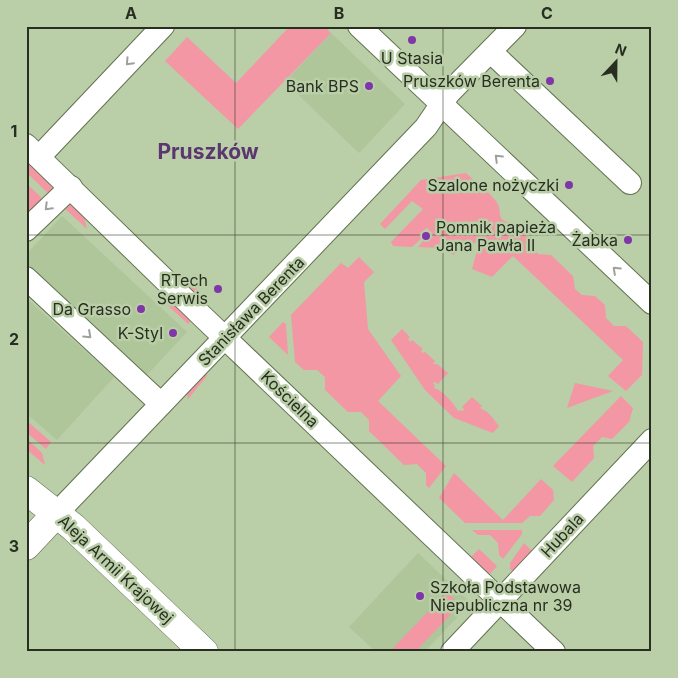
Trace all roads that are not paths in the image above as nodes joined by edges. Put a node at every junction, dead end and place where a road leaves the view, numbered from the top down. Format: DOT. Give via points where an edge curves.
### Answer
graph roads {
  1 [pos="163,26"];
  2 [pos="359,26"];
  3 [pos="515,26"];
  4 [pos="491,52"];
  5 [pos="442,105"];
  6 [pos="33,151"];
  7 [pos="630,183"];
  8 [pos="71,187"];
  9 [pos="26,230"];
  10 [pos="26,278"];
  11 [pos="652,304"];
  12 [pos="225,338"];
  13 [pos="161,404"];
  14 [pos="652,440"];
  15 [pos="26,490"];
  16 [pos="56,514"];
  17 [pos="26,546"];
  18 [pos="501,601"];
  19 [pos="204,652"];
  20 [pos="452,652"];
  21 [pos="554,652"];
  1 -- 6 [label="street, one-way"];
  2 -- 5 [label="street"];
  3 -- 4 [label="street, Stanisława Berenta"];
  4 -- 5 [label="street, Stanisława Berenta" via="449,93"];
  4 -- 7 [label="street"];
  11 -- 5 [label="street, one-way"];
  5 -- 12 [label="street, Stanisława Berenta" via="426,127"];
  6 -- 8 [label="street, Kościelna"];
  8 -- 9 [label="street, one-way"];
  8 -- 12 [label="street, Kościelna"];
  10 -- 13 [label="street, one-way"];
  12 -- 13 [label="street, Stanisława Berenta"];
  12 -- 18 [label="street, Kościelna"];
  13 -- 16 [label="street, Stanisława Berenta"];
  14 -- 18 [label="street, Hubala"];
  15 -- 16 [label="street, Aleja Armii Krajowej"];
  16 -- 17 [label="street"];
  16 -- 19 [label="street, Aleja Armii Krajowej"];
  18 -- 20 [label="street, Hubala"];
  18 -- 21 [label="street, Kościelna"];
}
